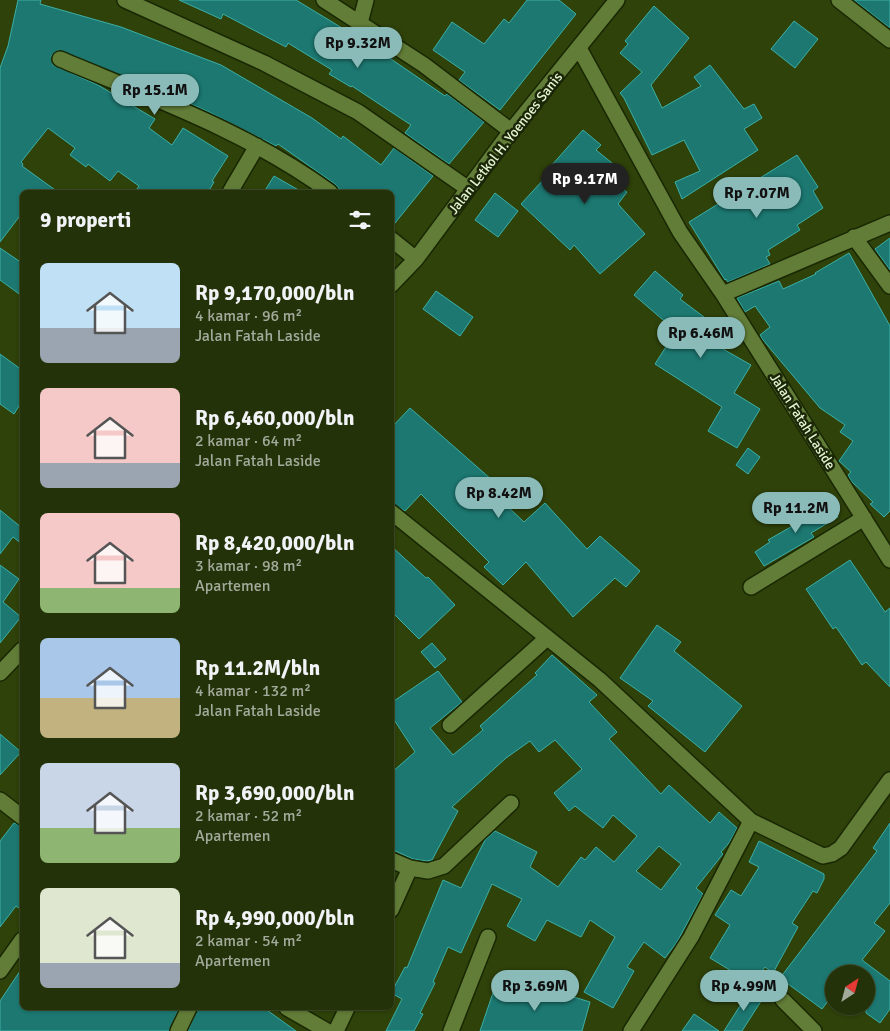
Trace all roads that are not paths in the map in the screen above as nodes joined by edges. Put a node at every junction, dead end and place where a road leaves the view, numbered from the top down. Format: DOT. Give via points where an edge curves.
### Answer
graph roads {
  1 [pos="125,0"];
  2 [pos="324,0"];
  3 [pos="366,0"];
  4 [pos="617,0"];
  5 [pos="839,0"];
  6 [pos="360,23"];
  7 [pos="890,40"];
  8 [pos="579,48"];
  9 [pos="60,59"];
  10 [pos="511,131"];
  11 [pos="256,146"];
  12 [pos="467,188"];
  13 [pos="231,190"];
  14 [pos="327,190"];
  15 [pos="890,223"];
  16 [pos="854,237"];
  17 [pos="394,241"];
  18 [pos="416,259"];
  19 [pos="394,282"];
  20 [pos="890,286"];
  21 [pos="723,294"];
  22 [pos="394,514"];
  23 [pos="864,518"];
  24 [pos="890,560"];
  25 [pos="750,587"];
  26 [pos="547,638"];
  27 [pos="20,652"];
  28 [pos="0,673"];
  29 [pos="450,726"];
  30 [pos="890,780"];
  31 [pos="0,800"];
  32 [pos="511,803"];
  33 [pos="20,815"];
  34 [pos="751,821"];
  35 [pos="394,861"];
  36 [pos="410,868"];
  37 [pos="394,903"];
  38 [pos="488,937"];
  39 [pos="20,943"];
  40 [pos="0,971"];
  41 [pos="783,1000"];
  42 [pos="188,1010"];
  43 [pos="290,1010"];
  44 [pos="346,1010"];
  45 [pos="178,1031"];
  46 [pos="326,1031"];
  47 [pos="336,1031"];
  48 [pos="451,1031"];
  49 [pos="631,1031"];
  50 [pos="814,1031"];
  1 -- 12 [label="street" via="264,63 358,112"];
  2 -- 6 [label="street"];
  3 -- 6 [label="street"];
  4 -- 8 [label="street, Jalan Letkol H. Yoenoes Sanis"];
  5 -- 7 [label="street"];
  6 -- 10 [label="street" via="424,65"];
  8 -- 10 [label="street, Jalan Letkol H. Yoenoes Sanis"];
  8 -- 21 [label="street, Jalan Fatah Laside" via="680,232"];
  9 -- 11 [label="street" via="206,120"];
  10 -- 12 [label="street, Jalan Letkol H. Yoenoes Sanis"];
  11 -- 13 [label="street"];
  11 -- 14 [label="street"];
  12 -- 18 [label="street, Jalan Letkol H. Yoenoes Sanis"];
  15 -- 16 [label="street"];
  16 -- 20 [label="street"];
  16 -- 21 [label="street"];
  17 -- 18 [label="street"];
  18 -- 19 [label="street, Jalan Letkol H. Yoenoes Sanis"];
  21 -- 23 [label="street, Jalan Fatah Laside"];
  22 -- 26 [label="street"];
  23 -- 24 [label="street, Jalan Fatah Laside"];
  23 -- 25 [label="street"];
  26 -- 29 [label="street"];
  26 -- 34 [label="street" via="600,680"];
  27 -- 28 [label="street"];
  30 -- 34 [label="street" via="841,848 832,854 823,856"];
  31 -- 33 [label="street"];
  32 -- 36 [label="street" via="444,866 428,871"];
  34 -- 49 [label="street" via="691,937"];
  35 -- 36 [label="street"];
  36 -- 37 [label="street"];
  38 -- 48 [label="street"];
  39 -- 40 [label="street"];
  41 -- 50 [label="street"];
  42 -- 45 [label="street"];
  43 -- 46 [label="street"];
  44 -- 47 [label="street"];
}
